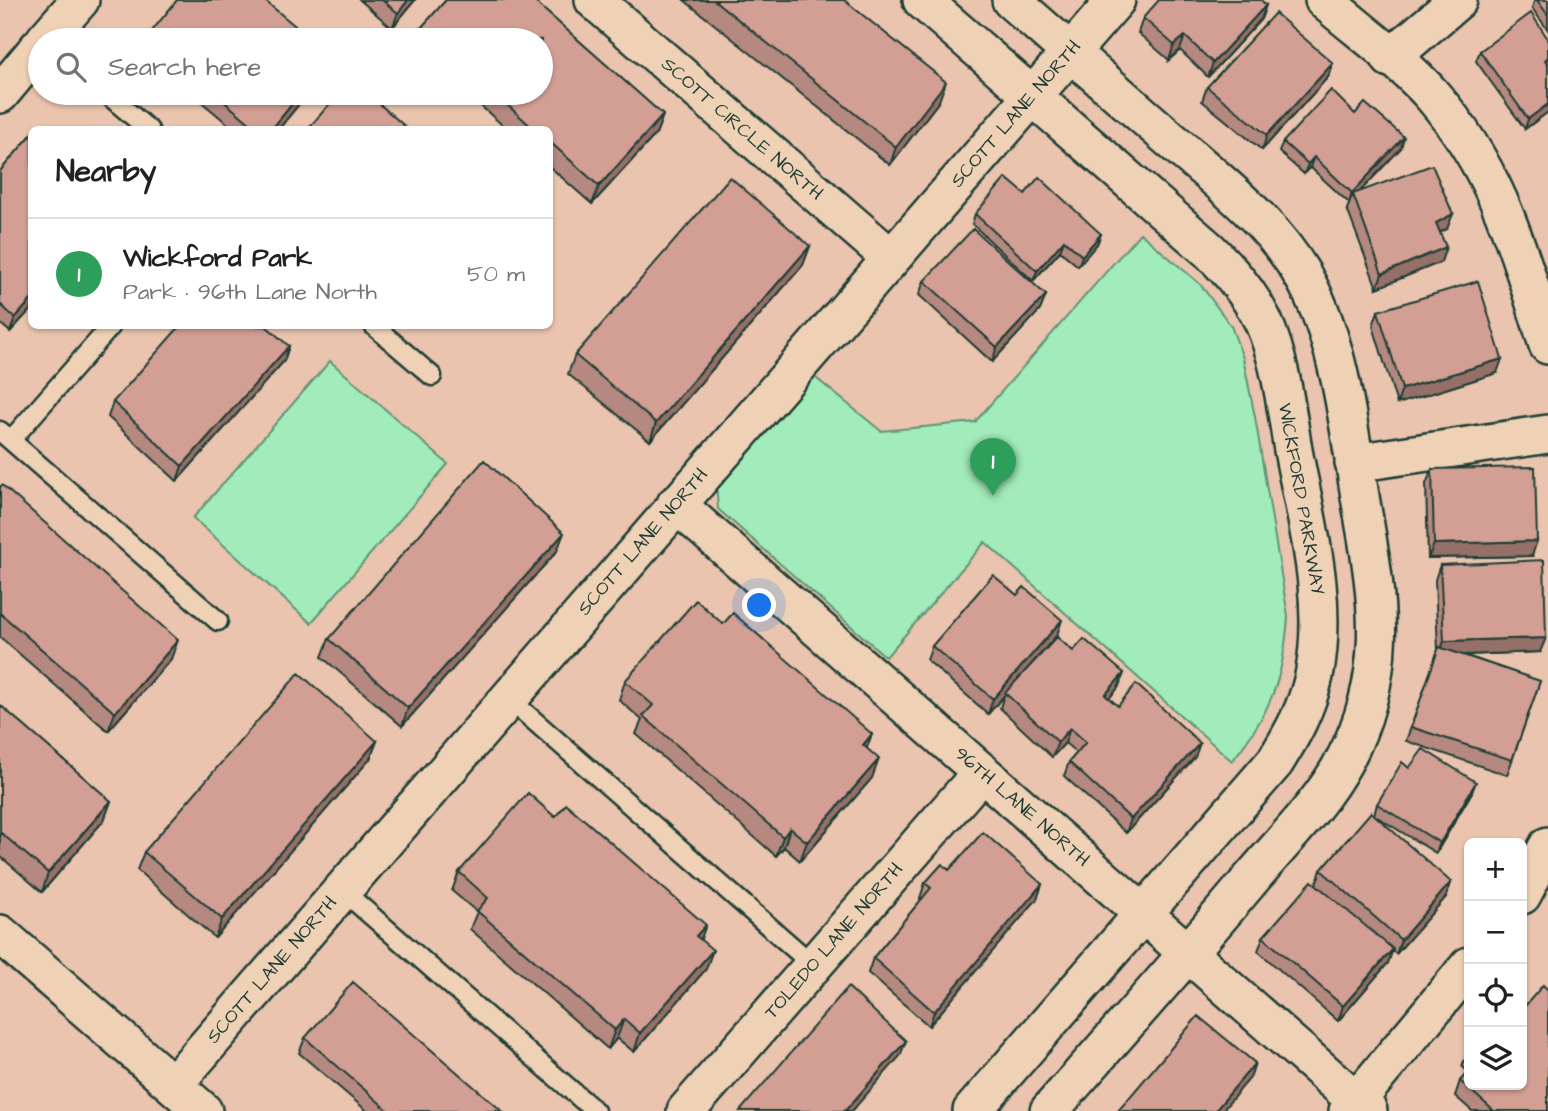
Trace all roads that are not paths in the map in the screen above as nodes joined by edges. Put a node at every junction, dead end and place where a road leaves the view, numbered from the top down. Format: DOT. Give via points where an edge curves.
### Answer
graph roads {
  1 [pos="80,0"];
  2 [pos="594,0"];
  3 [pos="922,0"];
  4 [pos="1011,0"];
  5 [pos="1116,0"];
  6 [pos="1324,0"];
  7 [pos="1458,0"];
  8 [pos="56,28"];
  9 [pos="1071,52"];
  10 [pos="1390,58"];
  11 [pos="28,60"];
  12 [pos="0,94"];
  13 [pos="1031,95"];
  14 [pos="120,105"];
  15 [pos="144,126"];
  16 [pos="891,258"];
  17 [pos="108,329"];
  18 [pos="377,329"];
  19 [pos="1548,345"];
  20 [pos="432,376"];
  21 [pos="1548,434"];
  22 [pos="5,435"];
  23 [pos="1354,463"];
  24 [pos="676,504"];
  25 [pos="218,621"];
  26 [pos="508,698"];
  27 [pos="982,772"];
  28 [pos="1548,846"];
  29 [pos="1527,886"];
  30 [pos="342,890"];
  31 [pos="1143,913"];
  32 [pos="0,934"];
  33 [pos="1187,955"];
  34 [pos="813,965"];
  35 [pos="1464,972"];
  36 [pos="173,1085"];
  37 [pos="1357,1108"];
  38 [pos="203,1111"];
  39 [pos="595,1111"];
  40 [pos="687,1111"];
  41 [pos="972,1111"];
  42 [pos="1049,1111"];
  1 -- 8 [label="street"];
  2 -- 16 [label="street, SCOTT CIRCLE NORTH"];
  3 -- 13 [label="street, WICKFORD PARKWAY"];
  4 -- 9 [label="street"];
  5 -- 9 [label="street, SCOTT LANE NORTH"];
  6 -- 10 [label="street"];
  7 -- 10 [label="street"];
  9 -- 13 [label="street, SCOTT LANE NORTH"];
  9 -- 23 [label="street" via="1243,203 1282,245 1312,293 1334,351"];
  10 -- 19 [label="street" via="1430,93 1489,175 1510,223"];
  11 -- 12 [label="street"];
  13 -- 16 [label="street, SCOTT LANE NORTH"];
  13 -- 31 [label="street, WICKFORD PARKWAY" via="1242,284 1264,323 1280,373 1318,588 1320,632 1300,721 1275,762"];
  14 -- 15 [label="lane"];
  16 -- 24 [label="street, SCOTT LANE NORTH"];
  17 -- 22 [label="lane"];
  18 -- 20 [label="lane"];
  21 -- 23 [label="street"];
  22 -- 25 [label="lane"];
  23 -- 33 [label="street" via="1378,623 1376,669 1363,721 1320,797"];
  24 -- 26 [label="street, SCOTT LANE NORTH"];
  24 -- 27 [label="street, 96TH LANE NORTH"];
  26 -- 30 [label="street, SCOTT LANE NORTH"];
  26 -- 34 [label="lane"];
  27 -- 31 [label="street, 96TH LANE NORTH"];
  27 -- 34 [label="street, TOLEDO LANE NORTH"];
  28 -- 29 [label="street"];
  30 -- 36 [label="street, SCOTT LANE NORTH"];
  30 -- 39 [label="lane"];
  31 -- 33 [label="street, 96TH LANE NORTH"];
  31 -- 41 [label="street, WICKFORD PARKWAY"];
  32 -- 36 [label="street"];
  33 -- 37 [label="street, 96TH LANE NORTH"];
  33 -- 42 [label="street"];
  34 -- 40 [label="street, TOLEDO LANE NORTH"];
  35 -- 37 [label="street"];
  36 -- 38 [label="street"];
}
